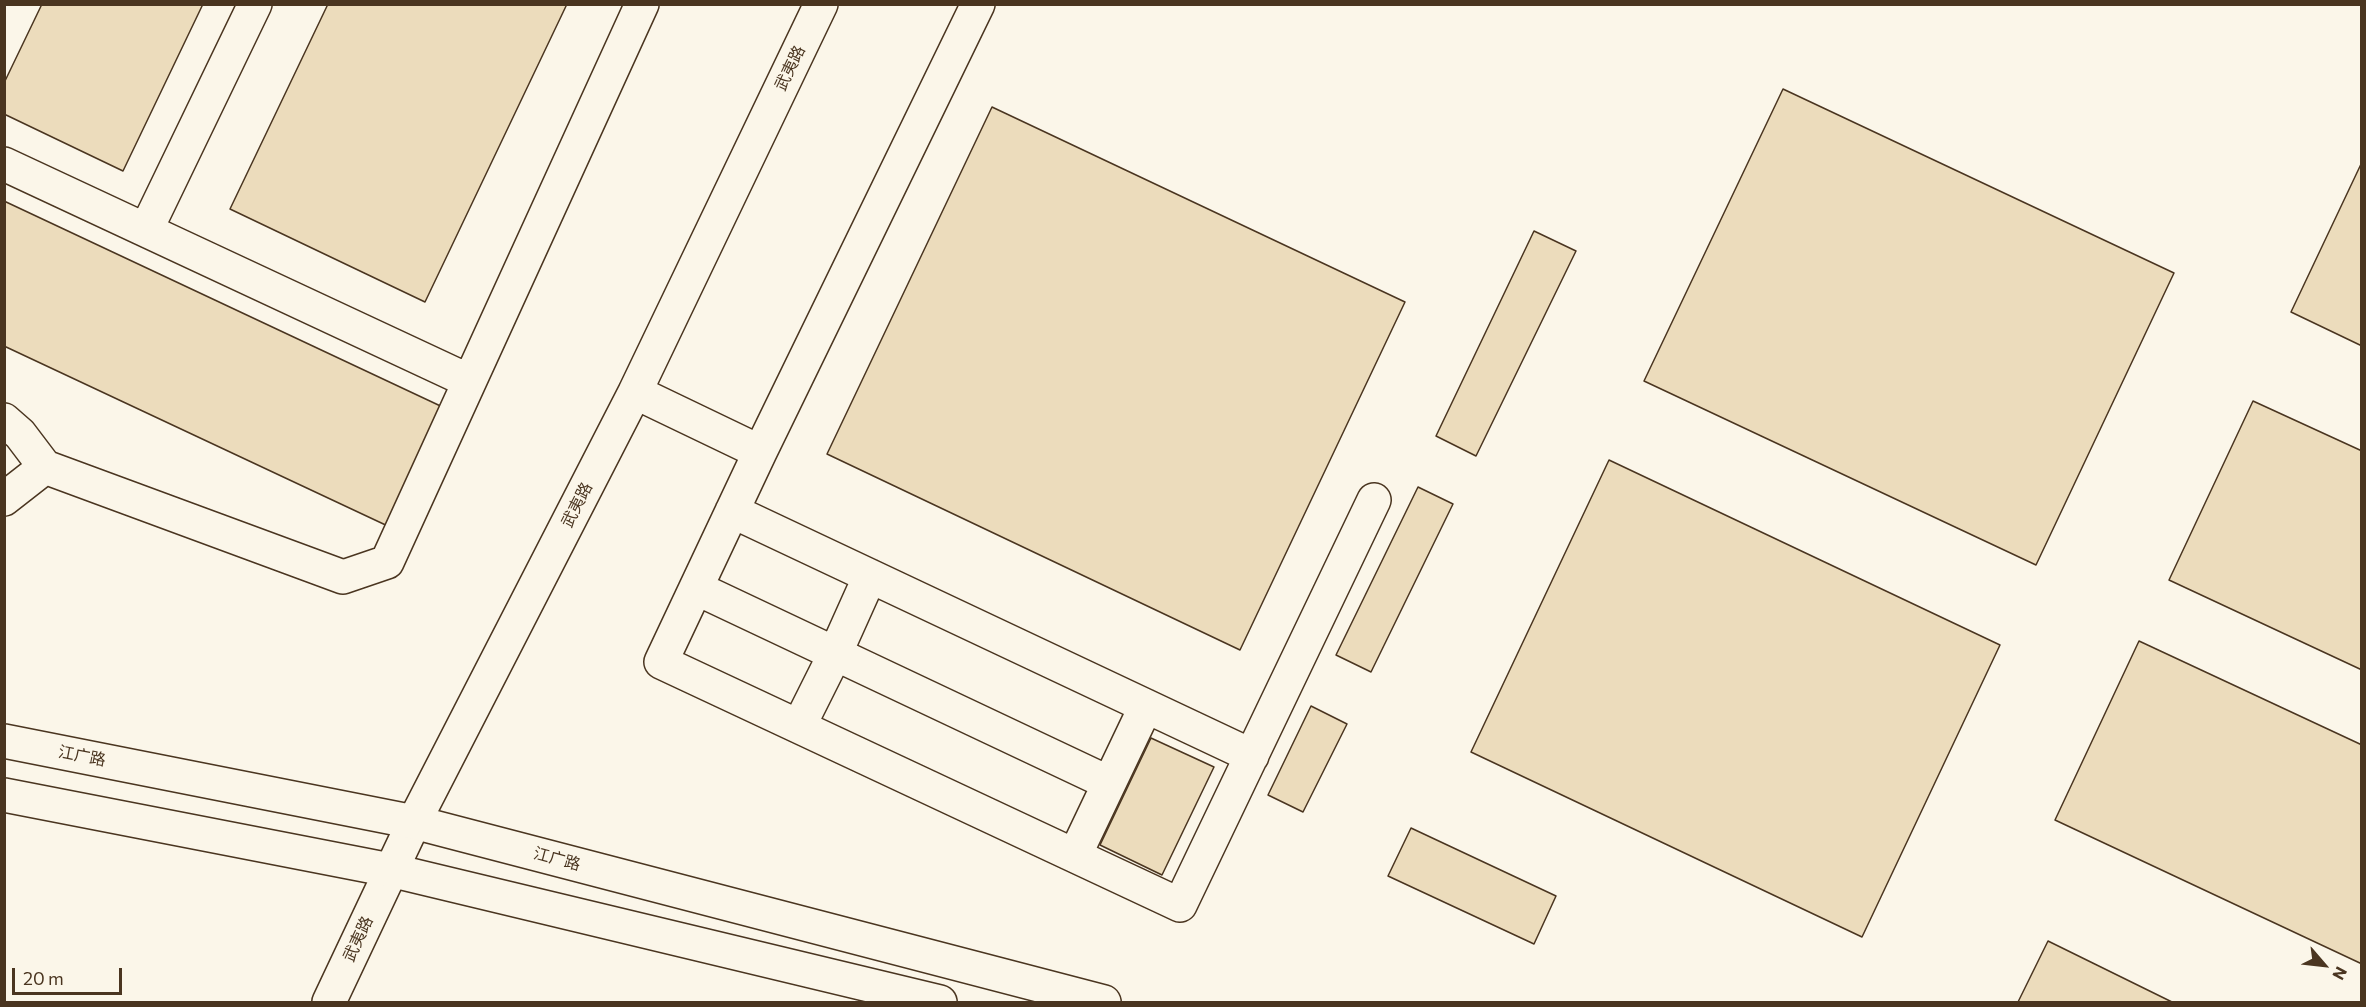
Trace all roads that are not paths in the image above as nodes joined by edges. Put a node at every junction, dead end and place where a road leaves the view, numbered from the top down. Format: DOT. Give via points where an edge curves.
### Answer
graph roads {
  1 [pos="255,4"];
  2 [pos="642,4"];
  3 [pos="821,4"];
  4 [pos="978,4"];
  5 [pos="4,164"];
  6 [pos="146,230"];
  7 [pos="469,381"];
  8 [pos="636,392"];
  9 [pos="4,420"];
  10 [pos="760,452"];
  11 [pos="45,467"];
  12 [pos="4,499"];
  13 [pos="1374,500"];
  14 [pos="732,511"];
  15 [pos="870,576"];
  16 [pos="696,588"];
  17 [pos="835,654"];
  18 [pos="1146,706"];
  19 [pos="799,726"];
  20 [pos="4,741"];
  21 [pos="1252,756"];
  22 [pos="1109,783"];
  23 [pos="4,795"];
  24 [pos="414,822"];
  25 [pos="1075,855"];
  26 [pos="390,870"];
  27 [pos="329,1002"];
  28 [pos="940,1002"];
  29 [pos="1104,1002"];
  1 -- 6 [label="main road"];
  2 -- 7 [label="main road"];
  3 -- 8 [label="main road, 武夷路"];
  4 -- 10 [label="main road"];
  5 -- 6 [label="main road"];
  6 -- 7 [label="main road"];
  7 -- 11 [label="main road" via="387,562 343,577"];
  8 -- 10 [label="main road"];
  8 -- 24 [label="main road, 武夷路"];
  9 -- 11 [label="main road"];
  10 -- 14 [label="main road"];
  11 -- 12 [label="main road"];
  13 -- 21 [label="main road"];
  14 -- 15 [label="main road"];
  14 -- 16 [label="main road"];
  15 -- 17 [label="main road"];
  15 -- 18 [label="main road"];
  16 -- 17 [label="main road"];
  16 -- 19 [label="main road" via="661,662"];
  17 -- 19 [label="main road"];
  17 -- 22 [label="main road"];
  18 -- 21 [label="main road"];
  18 -- 22 [label="main road"];
  19 -- 25 [label="main road"];
  20 -- 24 [label="main road, 江广路"];
  21 -- 25 [label="main road" via="1180,904"];
  22 -- 25 [label="main road"];
  23 -- 26 [label="main road"];
  24 -- 26 [label="main road, 武夷路"];
  24 -- 29 [label="main road, 江广路"];
  26 -- 27 [label="main road, 武夷路"];
  26 -- 28 [label="main road"];
}
